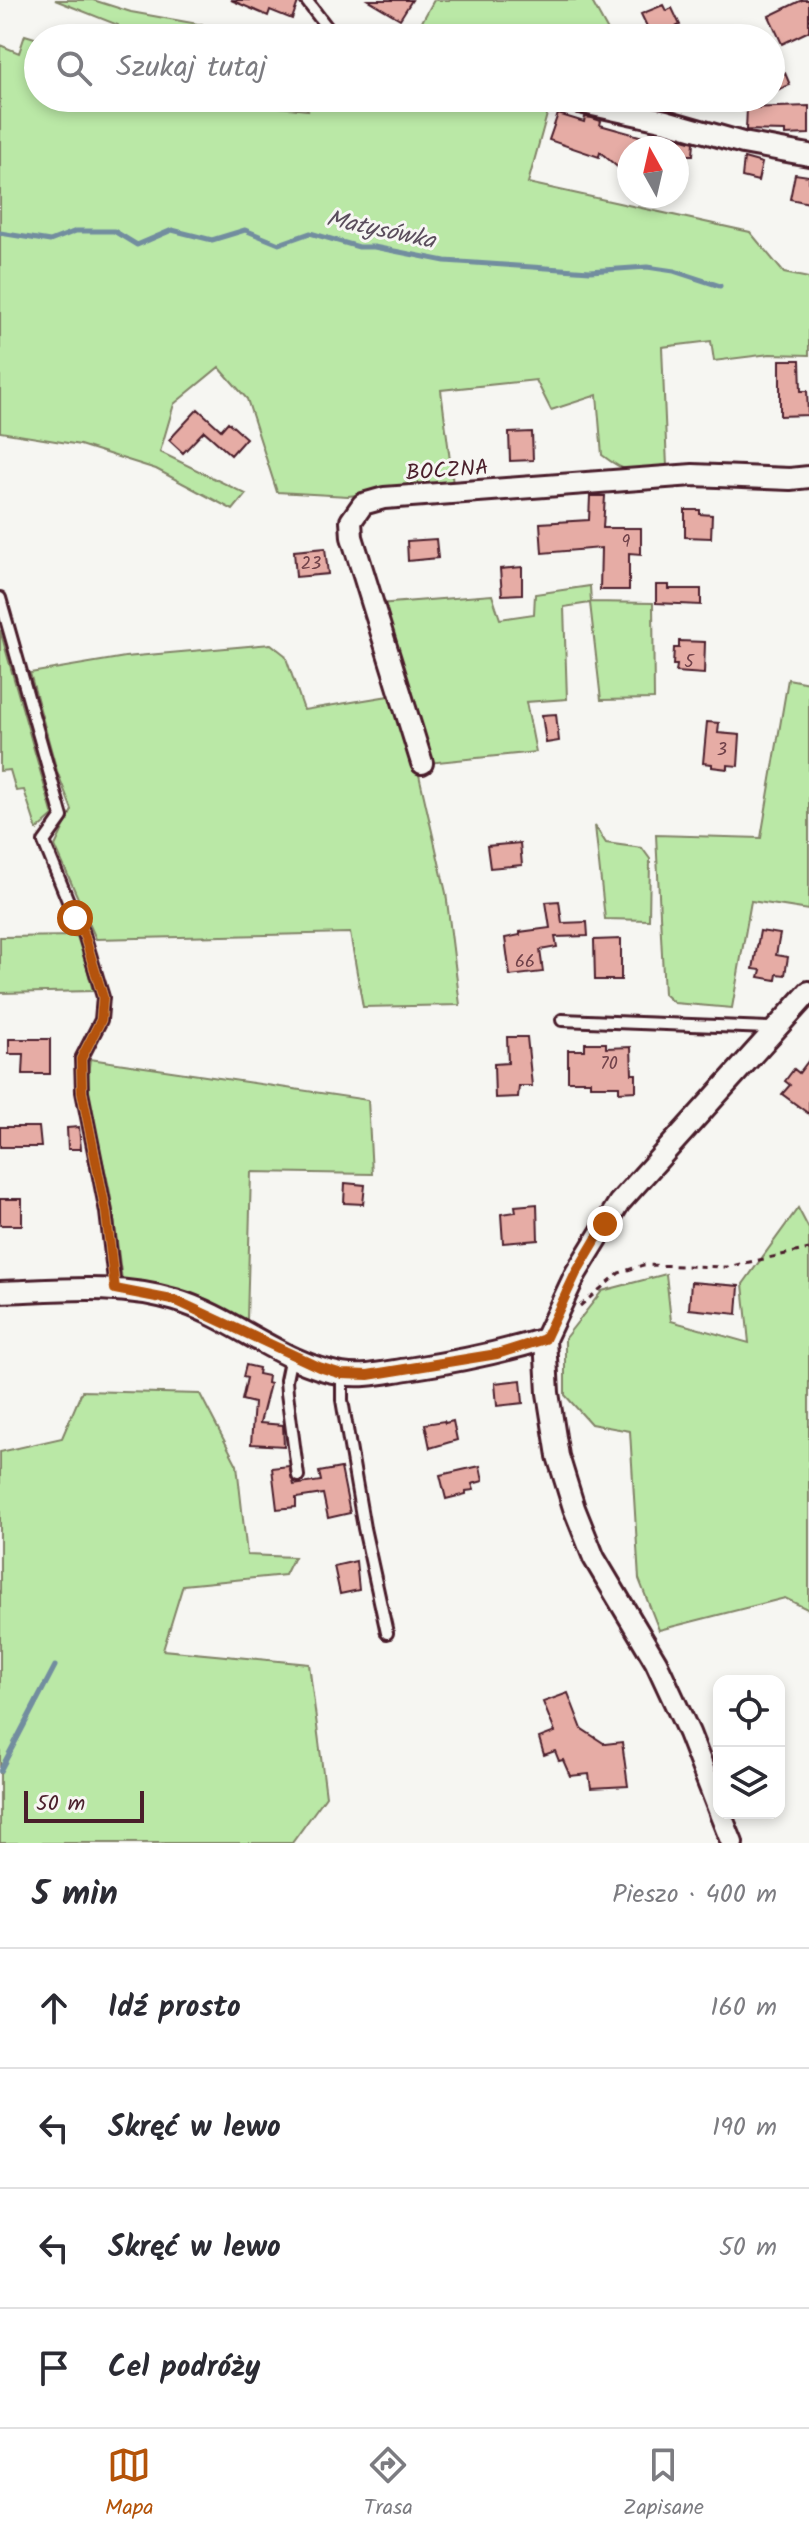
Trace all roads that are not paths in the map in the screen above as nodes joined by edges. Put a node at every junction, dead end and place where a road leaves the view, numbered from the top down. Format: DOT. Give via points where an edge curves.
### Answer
graph roads {
  1 [pos="306,0"];
  2 [pos="324,24"];
  3 [pos="625,112"];
  4 [pos="809,155"];
  5 [pos="809,477"];
  6 [pos="0,598"];
  7 [pos="422,763"];
  8 [pos="809,992"];
  9 [pos="562,1020"];
  10 [pos="774,1031"];
  11 [pos="115,1289"];
  12 [pos="0,1292"];
  13 [pos="545,1339"];
  14 [pos="291,1356"];
  15 [pos="342,1374"];
  16 [pos="298,1476"];
  17 [pos="387,1633"];
  18 [pos="713,1794"];
  19 [pos="723,1819"];
  20 [pos="732,1843"];
  1 -- 2 [label="lane"];
  3 -- 4 [label="street"];
  5 -- 7 [label="street, BOCZNA" via="693,475 384,498 363,504 351,521 352,537"];
  6 -- 11 [label="lane" via="62,817 44,842 83,931 103,997 101,1020 81,1059 82,1092"];
  8 -- 10 [label="street"];
  9 -- 10 [label="lane"];
  10 -- 13 [label="street" via="619,1203 576,1273"];
  11 -- 12 [label="street"];
  11 -- 14 [label="street" via="177,1301"];
  13 -- 15 [label="street" via="497,1354 368,1375"];
  13 -- 18 [label="street" via="558,1456 574,1508 594,1558 656,1662"];
  14 -- 15 [label="street"];
  14 -- 16 [label="lane" via="286,1380"];
  15 -- 17 [label="lane" via="359,1499"];
  19 -- 20 [label="street"];
}
